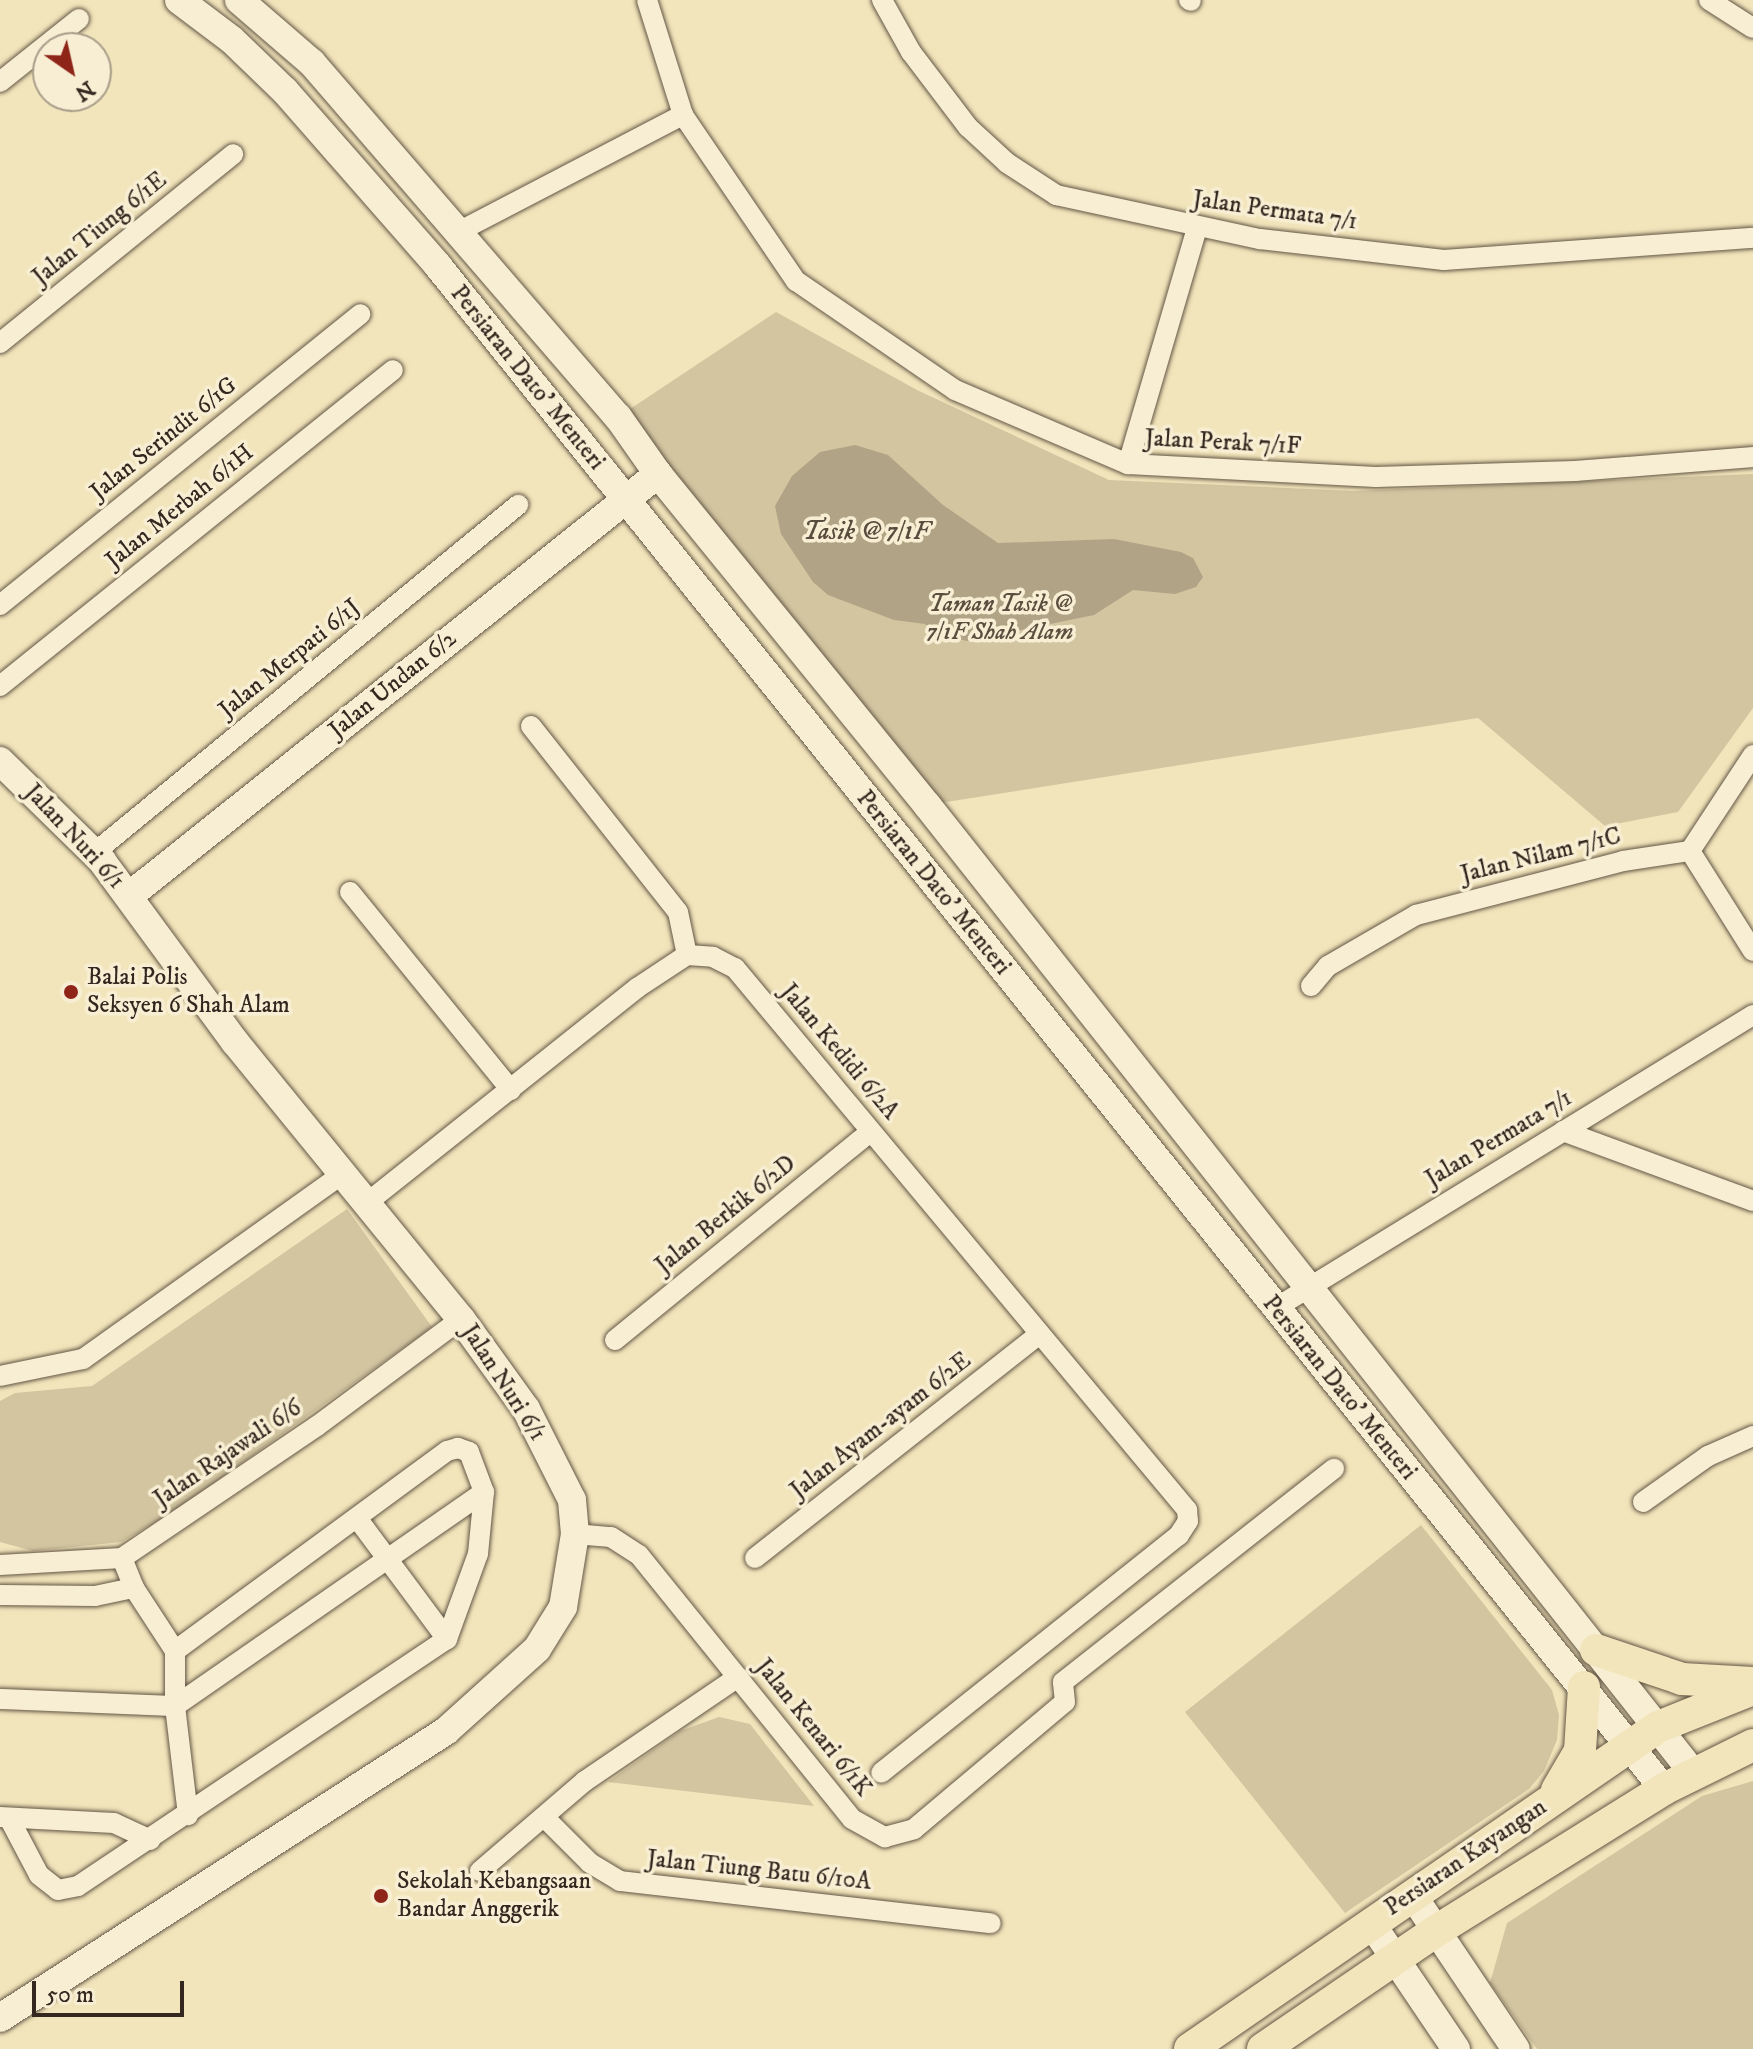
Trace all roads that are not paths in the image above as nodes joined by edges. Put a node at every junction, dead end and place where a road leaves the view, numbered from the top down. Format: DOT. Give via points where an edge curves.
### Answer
graph roads {
  1 [pos="179,0"];
  2 [pos="239,0"];
  3 [pos="647,0"];
  4 [pos="882,0"];
  5 [pos="1709,0"];
  6 [pos="79,19"];
  7 [pos="1753,28"];
  8 [pos="0,82"];
  9 [pos="683,115"];
  10 [pos="233,154"];
  11 [pos="1197,228"];
  12 [pos="458,232"];
  13 [pos="1753,238"];
  14 [pos="360,314"];
  15 [pos="0,343"];
  16 [pos="393,370"];
  17 [pos="1753,457"];
  18 [pos="1128,464"];
  19 [pos="658,474"];
  20 [pos="625,500"];
  21 [pos="518,505"];
  22 [pos="0,605"];
  23 [pos="0,686"];
  24 [pos="531,726"];
  25 [pos="1753,755"];
  26 [pos="0,761"];
  27 [pos="1690,851"];
  28 [pos="94,853"];
  29 [pos="350,892"];
  30 [pos="129,896"];
  31 [pos="1753,951"];
  32 [pos="687,955"];
  33 [pos="1311,986"];
  34 [pos="1753,1015"];
  35 [pos="511,1090"];
  36 [pos="871,1131"];
  37 [pos="1563,1131"];
  38 [pos="344,1173"];
  39 [pos="1753,1201"];
  40 [pos="368,1202"];
  41 [pos="1305,1287"];
  42 [pos="1274,1309"];
  43 [pos="461,1319"];
  44 [pos="1040,1334"];
  45 [pos="615,1340"];
  46 [pos="0,1376"];
  47 [pos="1753,1436"];
  48 [pos="1334,1469"];
  49 [pos="484,1492"];
  50 [pos="1643,1502"];
  51 [pos="357,1518"];
  52 [pos="575,1534"];
  53 [pos="122,1558"];
  54 [pos="755,1558"];
  55 [pos="387,1559"];
  56 [pos="0,1565"];
  57 [pos="134,1588"];
  58 [pos="0,1595"];
  59 [pos="447,1639"];
  60 [pos="1596,1650"];
  61 [pos="175,1651"];
  62 [pos="738,1677"];
  63 [pos="1753,1686"];
  64 [pos="1584,1687"];
  65 [pos="0,1699"];
  66 [pos="175,1706"];
  67 [pos="1645,1736"];
  68 [pos="1753,1745"];
  69 [pos="881,1773"];
  70 [pos="1694,1774"];
  71 [pos="1664,1789"];
  72 [pos="1548,1802"];
  73 [pos="188,1815"];
  74 [pos="4,1818"];
  75 [pos="545,1818"];
  76 [pos="150,1840"];
  77 [pos="480,1871"];
  78 [pos="1413,1896"];
  79 [pos="991,1923"];
  80 [pos="1371,1923"];
  81 [pos="1436,1931"];
  82 [pos="1395,1959"];
  83 [pos="0,2018"];
  84 [pos="1190,2049"];
  85 [pos="1263,2049"];
  86 [pos="1456,2049"];
  87 [pos="1516,2049"];
  1 -- 20 [label="main road, Persiaran Dato' Menteri" via="232,40 285,91 438,266"];
  2 -- 12 [label="main road, Persiaran Dato' Menteri" via="312,63"];
  3 -- 9 [label="street, Jalan Perak 7/1F"];
  4 -- 11 [label="street, Jalan Permata 7/1" via="911,52 968,127 1007,163 1056,195"];
  5 -- 7 [label="street"];
  6 -- 8 [label="street"];
  9 -- 12 [label="street"];
  9 -- 18 [label="street, Jalan Perak 7/1F" via="796,281 830,308 955,390"];
  10 -- 15 [label="street, Jalan Tiung 6/1E"];
  11 -- 13 [label="street, Jalan Permata 7/1" via="1444,260"];
  11 -- 18 [label="street"];
  12 -- 19 [label="main road, Persiaran Dato' Menteri" via="618,417"];
  14 -- 22 [label="street, Jalan Serindit 6/1G"];
  16 -- 23 [label="street, Jalan Merbah 6/1H"];
  17 -- 18 [label="street, Jalan Perak 7/1F" via="1575,471 1376,477"];
  19 -- 20 [label="main road, Jalan Undan 6/2"];
  19 -- 41 [label="main road, Persiaran Dato' Menteri" via="927,805"];
  20 -- 30 [label="main road, Jalan Undan 6/2"];
  20 -- 42 [label="main road, Persiaran Dato' Menteri"];
  21 -- 28 [label="street, Jalan Merpati 6/1J"];
  24 -- 32 [label="street" via="678,912"];
  25 -- 27 [label="street"];
  26 -- 28 [label="main road, Jalan Nuri 6/1"];
  27 -- 31 [label="street"];
  27 -- 33 [label="street, Jalan Nilam 7/1C" via="1623,861 1416,915 1328,966"];
  28 -- 30 [label="main road, Jalan Nuri 6/1"];
  29 -- 35 [label="street"];
  30 -- 38 [label="main road, Jalan Nuri 6/1" via="235,1042"];
  32 -- 35 [label="street" via="637,988"];
  32 -- 36 [label="street, Jalan Kedidi 6/2A" via="713,957 735,968"];
  34 -- 37 [label="street, Jalan Permata 7/1"];
  35 -- 40 [label="street"];
  36 -- 44 [label="street, Jalan Kedidi 6/2A"];
  36 -- 45 [label="street, Jalan Berkik 6/2D"];
  37 -- 39 [label="street"];
  37 -- 41 [label="street, Jalan Permata 7/1"];
  38 -- 40 [label="main road, Jalan Nuri 6/1"];
  38 -- 46 [label="street" via="83,1359"];
  40 -- 43 [label="main road, Jalan Nuri 6/1"];
  41 -- 42 [label="street, Jalan Permata 7/1"];
  41 -- 60 [label="main road, Persiaran Dato' Menteri"];
  42 -- 64 [label="main road, Persiaran Dato' Menteri"];
  43 -- 52 [label="main road, Jalan Nuri 6/1" via="526,1409 572,1500"];
  43 -- 53 [label="street, Jalan Rajawali 6/6" via="317,1426"];
  44 -- 54 [label="street, Jalan Ayam-ayam 6/2E"];
  44 -- 69 [label="street, Jalan Kedidi 6/2A" via="1187,1510 1188,1521 1179,1535"];
  47 -- 50 [label="street" via="1708,1456"];
  48 -- 62 [label="street, Jalan Kenari 6/1K" via="1063,1682 1065,1702 914,1829 885,1837 852,1819"];
  49 -- 51 [label="street" via="469,1452 458,1448"];
  49 -- 55 [label="street"];
  49 -- 59 [label="street" via="478,1554"];
  51 -- 55 [label="street"];
  51 -- 61 [label="street"];
  52 -- 62 [label="street, Jalan Kenari 6/1K" via="611,1537 639,1555"];
  52 -- 83 [label="main road, Jalan Nuri 6/1" via="563,1607 537,1649 446,1731"];
  53 -- 56 [label="street"];
  53 -- 57 [label="street"];
  55 -- 59 [label="street"];
  55 -- 66 [label="street"];
  57 -- 58 [label="street" via="95,1596"];
  57 -- 61 [label="street"];
  59 -- 73 [label="street"];
  60 -- 63 [label="main road" via="1682,1679"];
  60 -- 67 [label="main road, Persiaran Dato' Menteri"];
  61 -- 66 [label="street"];
  62 -- 75 [label="street" via="585,1781"];
  63 -- 67 [label="main road, Persiaran Kayangan"];
  64 -- 67 [label="main road, Persiaran Dato' Menteri"];
  64 -- 72 [label="main road" via="1580,1751"];
  65 -- 66 [label="street"];
  66 -- 73 [label="street"];
  67 -- 70 [label="main road, Persiaran Dato' Menteri"];
  67 -- 71 [label="main road, Persiaran Dato' Menteri"];
  67 -- 72 [label="main road, Persiaran Kayangan"];
  68 -- 70 [label="main road, Persiaran Kayangan"];
  70 -- 71 [label="main road, Persiaran Kayangan"];
  71 -- 81 [label="main road, Persiaran Kayangan"];
  72 -- 78 [label="main road, Persiaran Kayangan"];
  73 -- 76 [label="street"];
  74 -- 76 [label="street" via="114,1823"];
  74 -- 76 [label="street" via="39,1875 58,1890 78,1886"];
  75 -- 77 [label="street"];
  75 -- 79 [label="street, Jalan Tiung Batu 6/10A" via="590,1863 620,1881"];
  78 -- 80 [label="main road, Persiaran Kayangan"];
  78 -- 81 [label="main road"];
  80 -- 82 [label="main road"];
  80 -- 84 [label="main road, Persiaran Kayangan"];
  81 -- 82 [label="main road, Persiaran Kayangan"];
  81 -- 87 [label="main road"];
  82 -- 85 [label="main road, Persiaran Kayangan"];
  82 -- 86 [label="main road"];
}
